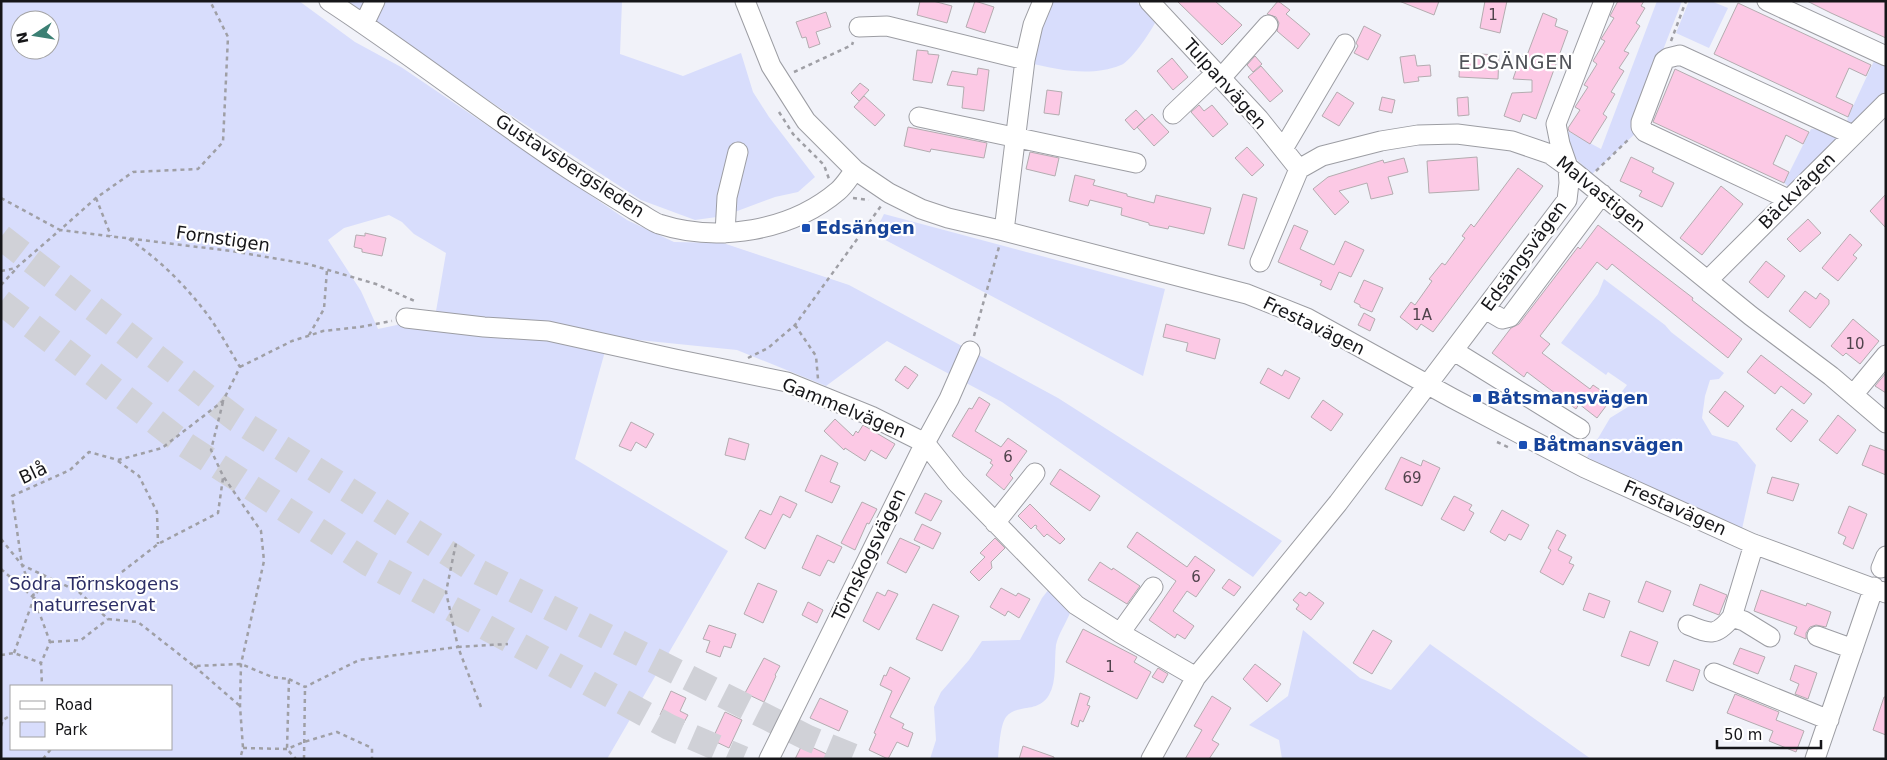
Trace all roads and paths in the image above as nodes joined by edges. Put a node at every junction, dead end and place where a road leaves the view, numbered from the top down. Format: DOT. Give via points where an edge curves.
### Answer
graph roads {
  1 [pos="210,1"];
  2 [pos="329,1"];
  3 [pos="374,1"];
  4 [pos="745,1"];
  5 [pos="1043,1"];
  6 [pos="1149,1"];
  7 [pos="1604,1"];
  8 [pos="1686,1"];
  9 [pos="1768,1"];
  10 [pos="364,24"];
  11 [pos="1268,25"];
  12 [pos="859,26"];
  13 [pos="1345,44"];
  14 [pos="1886,56"];
  15 [pos="1025,60"];
  16 [pos="1664,62"];
  17 [pos="1219,75"];
  18 [pos="786,76"];
  19 [pos="1886,103"];
  20 [pos="778,111"];
  21 [pos="1173,114"];
  22 [pos="919,117"];
  23 [pos="1641,127"];
  24 [pos="1853,136"];
  25 [pos="1016,137"];
  26 [pos="1283,149"];
  27 [pos="738,152"];
  28 [pos="1136,163"];
  29 [pos="1568,167"];
  30 [pos="1299,169"];
  31 [pos="855,170"];
  32 [pos="1586,181"];
  33 [pos="840,190"];
  34 [pos="1602,194"];
  35 [pos="1,198"];
  36 [pos="96,198"];
  37 [pos="1788,199"];
  38 [pos="60,230"];
  39 [pos="1004,230"];
  40 [pos="725,232"];
  41 [pos="111,236"];
  42 [pos="128,238"];
  43 [pos="1260,262"];
  44 [pos="16,268"];
  45 [pos="327,270"];
  46 [pos="1,271"];
  47 [pos="1708,280"];
  48 [pos="1,285"];
  49 [pos="421,304"];
  50 [pos="1485,309"];
  51 [pos="406,318"];
  52 [pos="795,324"];
  53 [pos="308,336"];
  54 [pos="970,351"];
  55 [pos="1454,351"];
  56 [pos="1886,355"];
  57 [pos="240,367"];
  58 [pos="724,369"];
  59 [pos="1427,384"];
  60 [pos="820,395"];
  61 [pos="1854,396"];
  62 [pos="223,401"];
  63 [pos="1886,423"];
  64 [pos="1580,429"];
  65 [pos="1496,441"];
  66 [pos="925,442"];
  67 [pos="1513,450"];
  68 [pos="118,460"];
  69 [pos="1035,473"];
  70 [pos="223,476"];
  71 [pos="995,523"];
  72 [pos="1,539"];
  73 [pos="456,543"];
  74 [pos="158,544"];
  75 [pos="1754,544"];
  76 [pos="22,565"];
  77 [pos="1,569"];
  78 [pos="45,576"];
  79 [pos="1153,588"];
  80 [pos="1880,590"];
  81 [pos="79,592"];
  82 [pos="34,598"];
  83 [pos="1732,617"];
  84 [pos="108,619"];
  85 [pos="1688,625"];
  86 [pos="1120,633"];
  87 [pos="1770,636"];
  88 [pos="1817,636"];
  89 [pos="50,642"];
  90 [pos="508,644"];
  91 [pos="458,647"];
  92 [pos="1853,649"];
  93 [pos="14,653"];
  94 [pos="1,655"];
  95 [pos="41,663"];
  96 [pos="241,664"];
  97 [pos="194,666"];
  98 [pos="1714,673"];
  99 [pos="1196,677"];
  100 [pos="289,679"];
  101 [pos="42,685"];
  102 [pos="305,687"];
  103 [pos="240,706"];
  104 [pos="481,707"];
  105 [pos="10,716"];
  106 [pos="1828,720"];
  107 [pos="1,726"];
  108 [pos="304,742"];
  109 [pos="244,748"];
  110 [pos="286,750"];
  111 [pos="240,759"];
  112 [pos="296,759"];
  113 [pos="304,759"];
  114 [pos="372,759"];
  115 [pos="769,759"];
  116 [pos="1151,759"];
  117 [pos="1815,759"];
  1 -- 36 [label="path" via="228,37 223,142 198,169 133,172"];
  2 -- 10 [label="street, Gustavsbergsleden"];
  3 -- 10 [label="street"];
  4 -- 31 [label="street, Frestavägen" via="771,66 806,121"];
  5 -- 15 [label="street" via="1033,25"];
  6 -- 17 [label="street, Tulpanvägen"];
  7 -- 29 [label="street, Edsängsvägen" via="1556,124"];
  8 -- 16 [label="path"];
  9 -- 14 [label="street"];
  10 -- 40 [label="street, Gustavsbergsleden" via="604,192 658,223 692,232"];
  11 -- 17 [label="street"];
  12 -- 15 [label="street" via="887,26"];
  12 -- 18 [label="path" via="852,45"];
  13 -- 26 [label="street"];
  15 -- 25 [label="street"];
  16 -- 23 [label="street"];
  16 -- 24 [label="street" via="1680,56"];
  17 -- 21 [label="street"];
  17 -- 26 [label="street, Tulpanvägen"];
  19 -- 24 [label="street, Bäckvägen"];
  20 -- 33 [label="path" via="793,134 824,165 829,179"];
  22 -- 25 [label="street"];
  23 -- 32 [label="path"];
  23 -- 37 [label="street" via="1654,137"];
  24 -- 37 [label="street, Bäckvägen"];
  25 -- 28 [label="street"];
  25 -- 39 [label="street"];
  26 -- 30 [label="street, Tulpanvägen"];
  27 -- 40 [label="street" via="727,197"];
  29 -- 30 [label="street, Malvastigen" via="1550,154 1512,141 1457,134 1418,135 1381,141 1322,156"];
  29 -- 32 [label="street, Malvastigen"];
  29 -- 50 [label="street, Edsängsvägen" via="1567,200"];
  30 -- 43 [label="street"];
  31 -- 33 [label="street, Gustavsbergsleden"];
  31 -- 39 [label="street, Frestavägen" via="889,194 921,209"];
  32 -- 34 [label="street, Malvastigen"];
  33 -- 40 [label="street, Gustavsbergsleden" via="815,208 788,220"];
  33 -- 52 [label="path" via="852,198 882,205"];
  34 -- 47 [label="street, Malvastigen"];
  34 -- 50 [label="street" via="1510,317 1502,320"];
  35 -- 38 [label="path"];
  36 -- 38 [label="path"];
  36 -- 41 [label="path"];
  37 -- 47 [label="street, Bäckvägen"];
  38 -- 41 [label="path, Fornstigen"];
  38 -- 44 [label="path"];
  39 -- 54 [label="path"];
  39 -- 59 [label="street, Frestavägen" via="1247,294 1307,318"];
  41 -- 42 [label="path, Fornstigen"];
  42 -- 45 [label="path, Fornstigen" via="230,251"];
  42 -- 57 [label="path" via="173,275 208,315"];
  44 -- 46 [label="path"];
  44 -- 48 [label="path"];
  45 -- 49 [label="path, Fornstigen" via="376,284"];
  45 -- 53 [label="path" via="324,308"];
  47 -- 61 [label="street, Malvastigen"];
  50 -- 55 [label="street, Edsängsvägen"];
  51 -- 53 [label="path"];
  51 -- 58 [label="street, Gammelvägen" via="548,331"];
  52 -- 58 [label="path" via="768,348"];
  52 -- 60 [label="path" via="816,356"];
  53 -- 57 [label="path"];
  54 -- 66 [label="street, Törnskogsvägen"];
  55 -- 59 [label="street, Edsängsvägen"];
  55 -- 64 [label="street"];
  56 -- 61 [label="street"];
  57 -- 62 [label="path"];
  58 -- 60 [label="street, Gammelvägen" via="786,382"];
  59 -- 75 [label="street, Frestavägen" via="1585,468"];
  59 -- 99 [label="street" via="1338,503"];
  60 -- 66 [label="street, Gammelvägen"];
  61 -- 63 [label="street, Malvastigen"];
  62 -- 68 [label="path" via="162,448"];
  62 -- 70 [label="path" via="211,450"];
  65 -- 67 [label="path"];
  66 -- 71 [label="street, Gammelvägen" via="956,482"];
  66 -- 115 [label="street, Törnskogsvägen"];
  68 -- 74 [label="path" via="139,476 157,512"];
  68 -- 76 [label="path, Blå" via="89,452 70,470 12,496"];
  69 -- 71 [label="street"];
  70 -- 74 [label="path" via="218,513"];
  70 -- 96 [label="path" via="260,531 264,562"];
  71 -- 86 [label="street, Gammelvägen" via="1076,606"];
  72 -- 76 [label="path"];
  73 -- 91 [label="path" via="446,592"];
  74 -- 81 [label="path" via="109,582"];
  75 -- 80 [label="street, Frestavägen"];
  75 -- 83 [label="street"];
  76 -- 78 [label="path"];
  76 -- 82 [label="path"];
  77 -- 82 [label="path"];
  78 -- 81 [label="path"];
  78 -- 82 [label="path"];
  79 -- 86 [label="street"];
  80 -- 92 [label="street"];
  81 -- 84 [label="path"];
  82 -- 89 [label="path"];
  82 -- 93 [label="path"];
  83 -- 85 [label="street" via="1722,629 1709,633"];
  83 -- 87 [label="street"];
  84 -- 89 [label="path" via="81,640"];
  84 -- 97 [label="path" via="138,622"];
  86 -- 99 [label="street, Gammelvägen"];
  88 -- 92 [label="street"];
  89 -- 95 [label="path"];
  90 -- 91 [label="path"];
  91 -- 102 [label="path" via="359,660"];
  91 -- 104 [label="path"];
  92 -- 106 [label="street"];
  93 -- 94 [label="path"];
  93 -- 95 [label="path"];
  95 -- 101 [label="path"];
  96 -- 97 [label="path"];
  96 -- 100 [label="path" via="272,677"];
  96 -- 103 [label="path"];
  97 -- 103 [label="path"];
  98 -- 106 [label="street"];
  99 -- 116 [label="street"];
  100 -- 102 [label="path"];
  100 -- 110 [label="path"];
  102 -- 108 [label="path"];
  103 -- 109 [label="path"];
  105 -- 107 [label="path"];
  106 -- 117 [label="street"];
  108 -- 110 [label="path"];
  108 -- 113 [label="path"];
  108 -- 114 [label="path" via="337,732 372,748"];
  109 -- 110 [label="path"];
  109 -- 111 [label="path"];
  110 -- 112 [label="path"];
}
